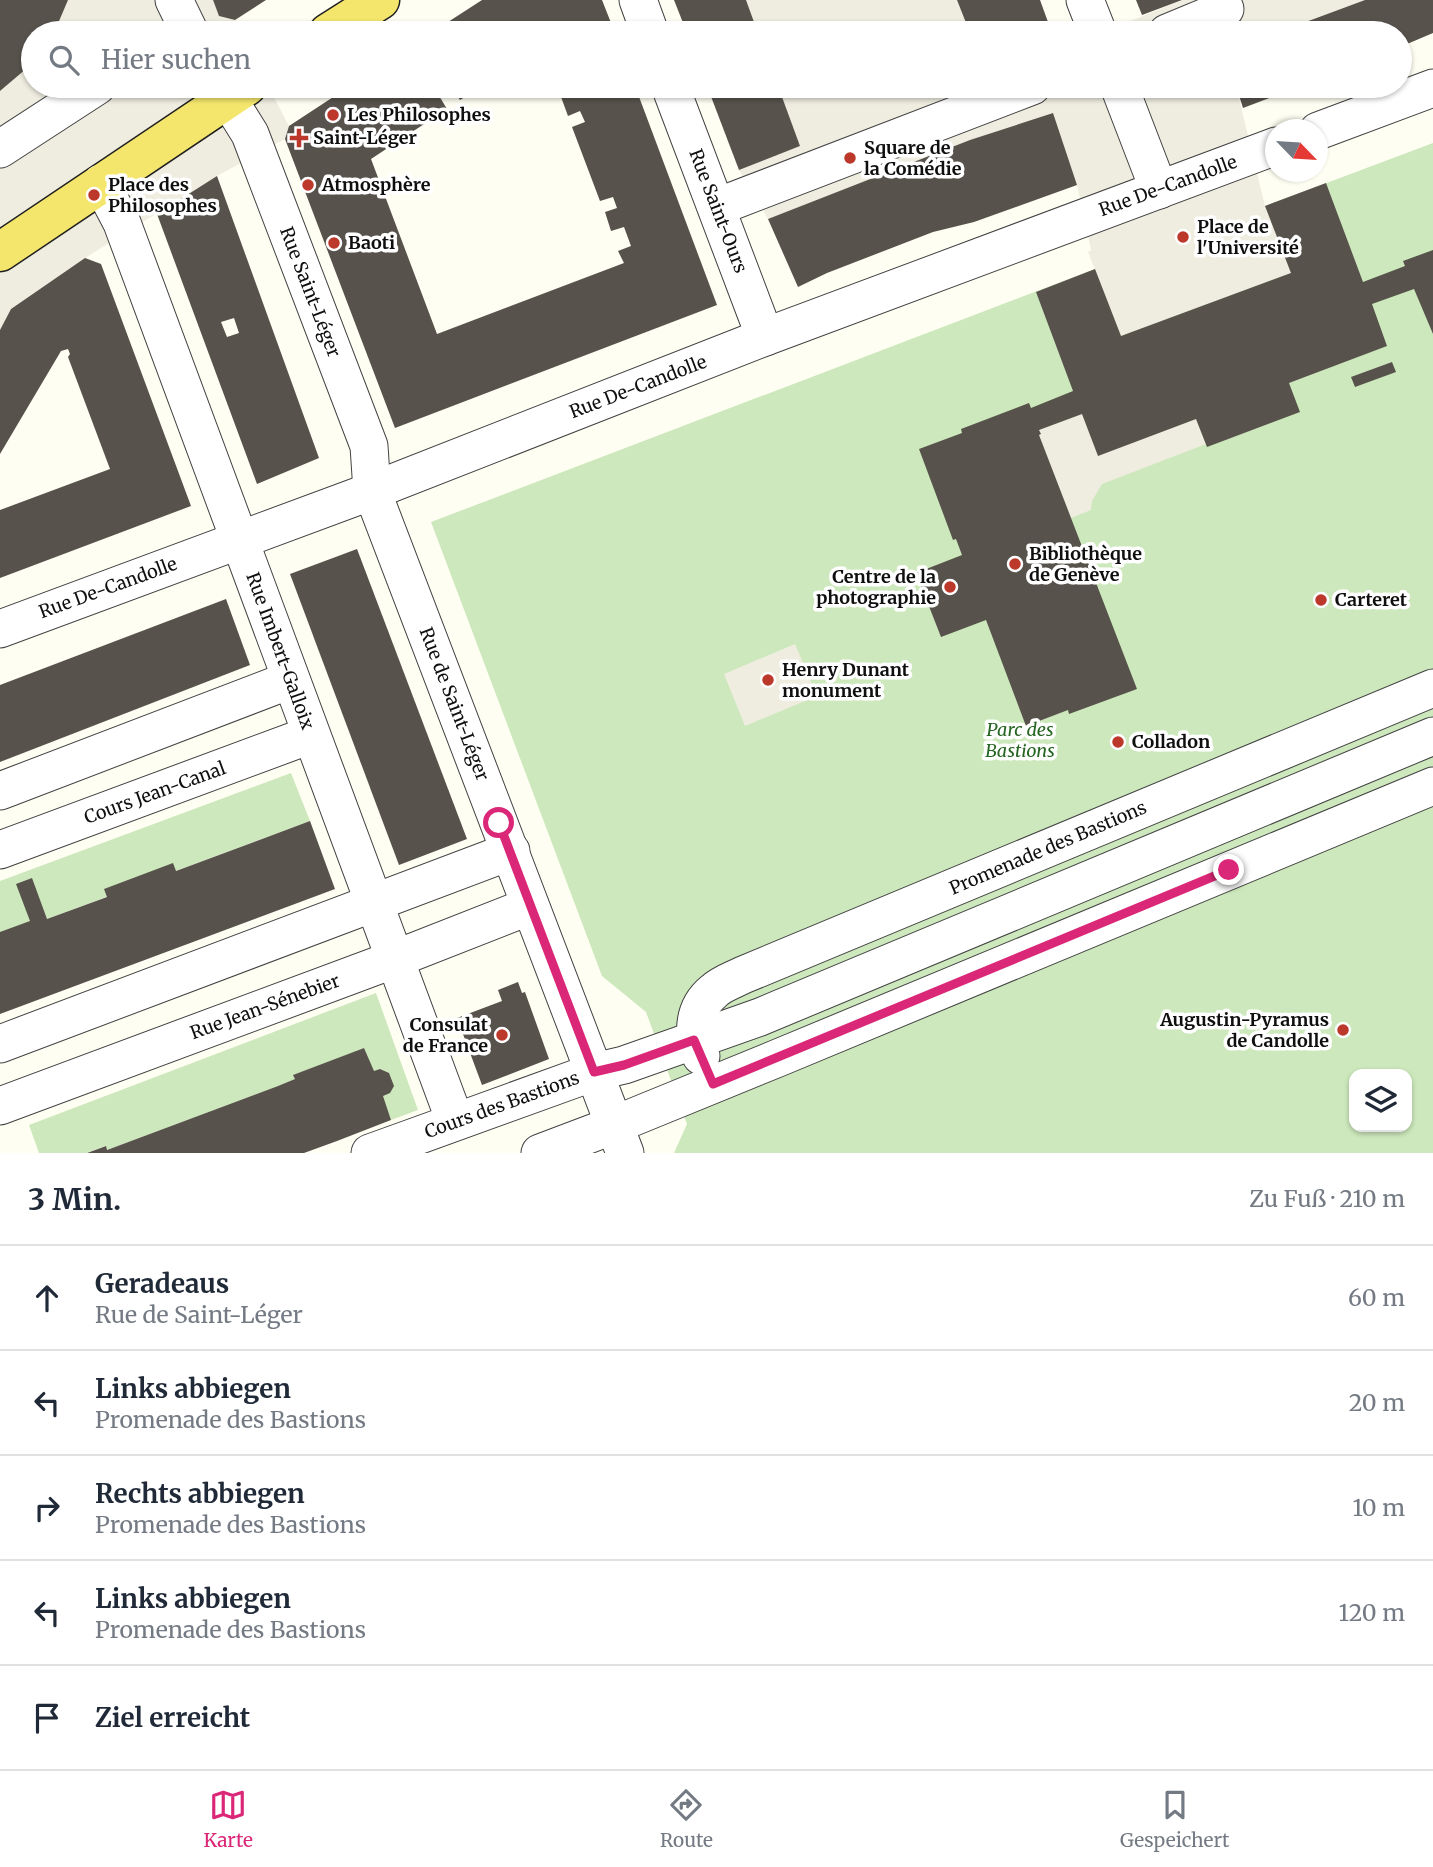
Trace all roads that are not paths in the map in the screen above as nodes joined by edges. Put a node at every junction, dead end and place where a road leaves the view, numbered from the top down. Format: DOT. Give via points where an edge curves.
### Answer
graph roads {
  1 [pos="380,0"];
  2 [pos="638,0"];
  3 [pos="1085,0"];
  4 [pos="1224,9"];
  5 [pos="347,21"];
  6 [pos="646,21"];
  7 [pos="1093,21"];
  8 [pos="1196,21"];
  9 [pos="1433,88"];
  10 [pos="1412,96"];
  11 [pos="79,98"];
  12 [pos="221,98"];
  13 [pos="235,98"];
  14 [pos="675,98"];
  15 [pos="1001,98"];
  16 [pos="1124,98"];
  17 [pos="1406,98"];
  18 [pos="1328,127"];
  19 [pos="0,149"];
  20 [pos="1265,150"];
  21 [pos="101,183"];
  22 [pos="1158,190"];
  23 [pos="717,207"];
  24 [pos="0,252"];
  25 [pos="765,337"];
  26 [pos="372,491"];
  27 [pos="239,540"];
  28 [pos="0,629"];
  29 [pos="290,680"];
  30 [pos="1433,688"];
  31 [pos="310,735"];
  32 [pos="1433,736"];
  33 [pos="1433,786"];
  34 [pos="0,791"];
  35 [pos="0,850"];
  36 [pos="511,851"];
  37 [pos="374,901"];
  38 [pos="530,906"];
  39 [pos="395,959"];
  40 [pos="694,1040"];
  41 [pos="0,1044"];
  42 [pos="594,1072"];
  43 [pos="713,1084"];
  44 [pos="0,1107"];
  45 [pos="455,1121"];
  46 [pos="619,1139"];
  47 [pos="370,1153"];
  48 [pos="540,1153"];
  1 -- 5 [label="main road"];
  2 -- 6 [label="street"];
  3 -- 7 [label="street"];
  4 -- 8 [label="street"];
  9 -- 10 [label="street"];
  11 -- 19 [label="street"];
  12 -- 21 [label="main road"];
  13 -- 26 [label="street, Rue Saint-Léger" via="369,446"];
  14 -- 23 [label="street, Rue Saint-Ours"];
  15 -- 23 [label="street"];
  16 -- 22 [label="street"];
  17 -- 18 [label="street"];
  20 -- 22 [label="street, Rue De-Candolle"];
  21 -- 24 [label="main road"];
  21 -- 27 [label="street, Rue Imbert-Galloix" via="122,223"];
  22 -- 25 [label="street, Rue De-Candolle"];
  23 -- 25 [label="street, Rue Saint-Ours"];
  25 -- 26 [label="street, Rue De-Candolle"];
  26 -- 27 [label="street, Rue De-Candolle"];
  26 -- 36 [label="street, Rue de Saint-Léger"];
  27 -- 28 [label="street, Rue De-Candolle"];
  27 -- 29 [label="street, Rue Imbert-Galloix"];
  29 -- 31 [label="street, Rue Imbert-Galloix"];
  29 -- 34 [label="street"];
  30 -- 40 [label="street, Promenade des Bastions" via="743,975 713,992 697,1015"];
  31 -- 35 [label="street, Cours Jean-Canal"];
  31 -- 37 [label="street, Rue Imbert-Galloix"];
  32 -- 40 [label="street" via="760,1017"];
  33 -- 43 [label="street"];
  36 -- 37 [label="street"];
  36 -- 38 [label="street, Rue de Saint-Léger"];
  37 -- 39 [label="street, Rue Imbert-Galloix"];
  37 -- 41 [label="street"];
  38 -- 39 [label="street, Rue Jean-Sénebier"];
  38 -- 42 [label="street, Rue de Saint-Léger"];
  39 -- 44 [label="street, Rue Jean-Sénebier"];
  39 -- 45 [label="street, Rue Imbert-Galloix"];
  40 -- 42 [label="street"];
  40 -- 43 [label="street"];
  42 -- 45 [label="street, Cours des Bastions"];
  42 -- 46 [label="street, Rue de Saint-Léger"];
  43 -- 46 [label="street"];
  45 -- 47 [label="street, Cours des Bastions"];
  46 -- 48 [label="street"];
}
